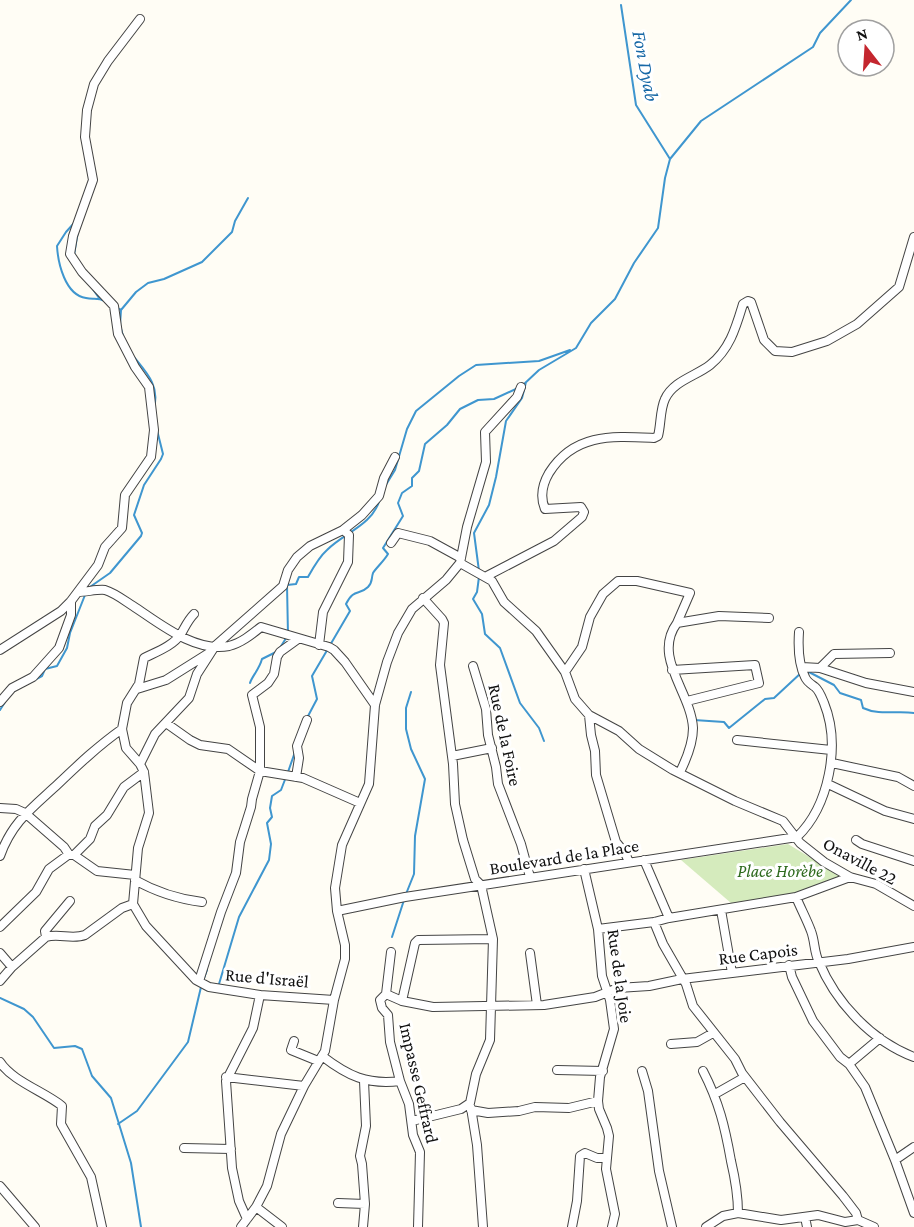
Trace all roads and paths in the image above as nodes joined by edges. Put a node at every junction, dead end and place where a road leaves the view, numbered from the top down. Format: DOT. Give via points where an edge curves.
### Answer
graph roads {
  1 [pos="140,19"];
  2 [pos="914,237"];
  3 [pos="521,387"];
  4 [pos="395,457"];
  5 [pos="343,530"];
  6 [pos="391,543"];
  7 [pos="460,561"];
  8 [pos="485,577"];
  9 [pos="78,592"];
  10 [pos="423,598"];
  11 [pos="71,601"];
  12 [pos="194,614"];
  13 [pos="769,618"];
  14 [pos="676,623"];
  15 [pos="799,632"];
  16 [pos="180,636"];
  17 [pos="298,639"];
  18 [pos="319,645"];
  19 [pos="214,649"];
  20 [pos="0,650"];
  21 [pos="890,653"];
  22 [pos="473,666"];
  23 [pos="802,667"];
  24 [pos="820,668"];
  25 [pos="672,670"];
  26 [pos="565,672"];
  27 [pos="135,689"];
  28 [pos="914,692"];
  29 [pos="687,701"];
  30 [pos="0,702"];
  31 [pos="375,705"];
  32 [pos="589,716"];
  33 [pos="307,720"];
  34 [pos="166,723"];
  35 [pos="122,729"];
  36 [pos="737,740"];
  37 [pos="492,748"];
  38 [pos="831,750"];
  39 [pos="452,756"];
  40 [pos="141,764"];
  41 [pos="832,764"];
  42 [pos="260,771"];
  43 [pos="144,772"];
  44 [pos="680,772"];
  45 [pos="296,777"];
  46 [pos="828,784"];
  47 [pos="914,786"];
  48 [pos="360,803"];
  49 [pos="0,808"];
  50 [pos="25,813"];
  51 [pos="914,819"];
  52 [pos="796,837"];
  53 [pos="856,840"];
  54 [pos="71,855"];
  55 [pos="0,856"];
  56 [pos="644,860"];
  57 [pos="914,861"];
  58 [pos="629,862"];
  59 [pos="584,869"];
  60 [pos="135,877"];
  61 [pos="850,877"];
  62 [pos="530,878"];
  63 [pos="481,885"];
  64 [pos="796,897"];
  65 [pos="70,901"];
  66 [pos="202,902"];
  67 [pos="133,904"];
  68 [pos="914,906"];
  69 [pos="721,910"];
  70 [pos="337,911"];
  71 [pos="669,918"];
  72 [pos="654,922"];
  73 [pos="0,927"];
  74 [pos="598,929"];
  75 [pos="46,937"];
  76 [pos="493,939"];
  77 [pos="914,947"];
  78 [pos="391,952"];
  79 [pos="0,953"];
  80 [pos="530,953"];
  81 [pos="818,962"];
  82 [pos="789,965"];
  83 [pos="12,967"];
  84 [pos="732,973"];
  85 [pos="682,979"];
  86 [pos="0,981"];
  87 [pos="199,981"];
  88 [pos="607,992"];
  89 [pos="386,994"];
  90 [pos="260,995"];
  91 [pos="334,1000"];
  92 [pos="402,1001"];
  93 [pos="492,1005"];
  94 [pos="537,1005"];
  95 [pos="713,1033"];
  96 [pos="880,1038"];
  97 [pos="294,1041"];
  98 [pos="671,1044"];
  99 [pos="914,1057"];
  100 [pos="320,1059"];
  101 [pos="0,1062"];
  102 [pos="849,1064"];
  103 [pos="558,1070"];
  104 [pos="603,1071"];
  105 [pos="642,1071"];
  106 [pos="702,1071"];
  107 [pos="226,1077"];
  108 [pos="745,1077"];
  109 [pos="364,1081"];
  110 [pos="400,1082"];
  111 [pos="304,1086"];
  112 [pos="715,1094"];
  113 [pos="598,1101"];
  114 [pos="470,1107"];
  115 [pos="412,1121"];
  116 [pos="914,1147"];
  117 [pos="184,1148"];
  118 [pos="231,1149"];
  119 [pos="606,1158"];
  120 [pos="895,1160"];
  121 [pos="0,1186"];
  122 [pos="338,1203"];
  123 [pos="365,1203"];
  124 [pos="256,1208"];
  125 [pos="738,1213"];
  126 [pos="914,1213"];
  127 [pos="805,1217"];
  128 [pos="247,1219"];
  129 [pos="852,1223"];
  130 [pos="35,1227"];
  131 [pos="102,1227"];
  132 [pos="241,1227"];
  133 [pos="282,1227"];
  134 [pos="363,1227"];
  135 [pos="418,1227"];
  136 [pos="483,1227"];
  137 [pos="572,1227"];
  138 [pos="612,1227"];
  139 [pos="672,1227"];
  140 [pos="706,1227"];
  141 [pos="807,1227"];
  142 [pos="874,1227"];
  1 -- 9 [label="street" via="94,84 85,137 93,180 70,254 114,306 118,334 149,387 153,442 151,457 125,495 122,528 105,547 98,565"];
  2 -- 8 [label="street" via="899,287 857,324 827,341 792,352 775,351 764,340 751,302 743,304 730,343 709,366 669,392 658,436 582,443 564,453 554,466 542,490 545,509 581,507 582,517 554,542"];
  3 -- 7 [label="street" via="517,397 485,432 486,462"];
  4 -- 5 [label="street" via="379,496"];
  5 -- 18 [label="street" via="349,535 348,562 323,612"];
  5 -- 19 [label="street" via="304,551 288,570 283,586"];
  6 -- 7 [label="street" via="398,533 430,541"];
  7 -- 8 [label="street"];
  7 -- 10 [label="street" via="446,580"];
  8 -- 26 [label="street" via="492,581 504,602 536,631"];
  9 -- 11 [label="street"];
  9 -- 16 [label="street" via="105,590"];
  10 -- 31 [label="street" via="398,633"];
  10 -- 39 [label="street" via="444,623 440,665"];
  11 -- 20 [label="street"];
  11 -- 30 [label="street" via="71,615 59,648 33,677 12,688"];
  12 -- 16 [label="street"];
  13 -- 14 [label="street" via="720,616"];
  14 -- 25 [label="street" via="667,641"];
  14 -- 26 [label="street" via="690,593 637,581 618,581 603,594 590,617 582,647"];
  15 -- 23 [label="street"];
  16 -- 19 [label="street"];
  16 -- 27 [label="street" via="144,658 140,684"];
  17 -- 18 [label="street"];
  17 -- 19 [label="street" via="261,627 247,638"];
  17 -- 42 [label="street" via="280,652 274,674 252,695 260,727"];
  18 -- 31 [label="street" via="334,650"];
  19 -- 27 [label="street" via="166,680"];
  19 -- 34 [label="street" via="197,674 189,698"];
  21 -- 24 [label="street" via="834,654"];
  22 -- 37 [label="street, Rue de la Foire"];
  23 -- 24 [label="street"];
  23 -- 38 [label="street" via="805,678 817,688 824,704"];
  24 -- 28 [label="street" via="866,683"];
  25 -- 29 [label="street"];
  25 -- 29 [label="street" via="754,665 759,683"];
  26 -- 32 [label="street" via="575,699"];
  27 -- 35 [label="street" via="127,703"];
  29 -- 44 [label="street" via="693,726"];
  31 -- 48 [label="street" via="369,783"];
  32 -- 44 [label="street, Onaville 22"];
  32 -- 58 [label="street" via="596,775 616,842"];
  33 -- 45 [label="street" via="297,746"];
  34 -- 40 [label="street" via="149,742"];
  34 -- 42 [label="street" via="200,745 228,749"];
  35 -- 40 [label="street" via="126,748"];
  35 -- 50 [label="street"];
  36 -- 38 [label="street"];
  37 -- 39 [label="street"];
  37 -- 62 [label="street, Rue de la Foire" via="498,784"];
  38 -- 41 [label="street"];
  39 -- 63 [label="street" via="459,822 475,879"];
  40 -- 43 [label="street"];
  41 -- 46 [label="street"];
  41 -- 47 [label="street" via="898,777"];
  42 -- 45 [label="street"];
  42 -- 87 [label="street" via="240,842 236,873"];
  43 -- 54 [label="street" via="124,787 90,839"];
  43 -- 60 [label="street" via="149,813 138,848"];
  44 -- 52 [label="street, Onaville 22" via="783,821"];
  45 -- 48 [label="street"];
  46 -- 51 [label="street" via="885,811"];
  46 -- 52 [label="street" via="806,828"];
  48 -- 70 [label="street" via="342,845 335,894"];
  49 -- 50 [label="street"];
  50 -- 54 [label="street"];
  50 -- 55 [label="street" via="9,834"];
  52 -- 56 [label="street, Boulevard de la Place"];
  52 -- 61 [label="street, Onaville 22" via="824,862"];
  53 -- 57 [label="street"];
  54 -- 60 [label="street" via="97,871"];
  54 -- 73 [label="street" via="49,869 36,892"];
  56 -- 58 [label="street, Boulevard de la Place"];
  56 -- 71 [label="street"];
  58 -- 59 [label="street, Boulevard de la Place"];
  59 -- 62 [label="street, Boulevard de la Place"];
  59 -- 74 [label="street, Rue de la Joie"];
  60 -- 66 [label="street" via="148,888"];
  60 -- 67 [label="street"];
  61 -- 64 [label="street"];
  61 -- 68 [label="street, Onaville 22" via="876,884"];
  62 -- 63 [label="street, Boulevard de la Place"];
  63 -- 70 [label="street, Boulevard de la Place"];
  63 -- 76 [label="street"];
  64 -- 69 [label="street"];
  64 -- 81 [label="street" via="812,932"];
  65 -- 75 [label="street" via="45,931"];
  67 -- 75 [label="street" via="78,938"];
  67 -- 87 [label="street, Rue d'Israël" via="146,926"];
  69 -- 71 [label="street"];
  69 -- 84 [label="street"];
  70 -- 91 [label="street" via="345,959"];
  71 -- 72 [label="street"];
  72 -- 74 [label="street"];
  72 -- 85 [label="street"];
  74 -- 88 [label="street, Rue de la Joie"];
  75 -- 83 [label="street"];
  76 -- 92 [label="street" via="418,940"];
  76 -- 93 [label="street"];
  77 -- 81 [label="street, Rue Capois"];
  78 -- 89 [label="street, Impasse Geffrard"];
  79 -- 83 [label="street"];
  80 -- 94 [label="street"];
  81 -- 82 [label="street, Rue Capois"];
  81 -- 96 [label="street" via="846,1007"];
  82 -- 84 [label="street, Rue Capois"];
  82 -- 102 [label="street" via="813,1022"];
  83 -- 86 [label="street"];
  84 -- 85 [label="street, Rue Capois"];
  85 -- 88 [label="street, Rue Capois"];
  85 -- 95 [label="street" via="693,1006"];
  87 -- 90 [label="street, Rue d'Israël" via="209,987"];
  88 -- 94 [label="street, Rue Capois"];
  88 -- 104 [label="street, Rue de la Joie" via="614,1029"];
  89 -- 92 [label="street, Rue Capois"];
  89 -- 110 [label="street, Impasse Geffrard" via="380,1000 388,1015"];
  90 -- 91 [label="street, Rue d'Israël"];
  90 -- 107 [label="street" via="253,1028"];
  91 -- 100 [label="street" via="326,1051"];
  92 -- 93 [label="street, Rue Capois" via="434,1008"];
  93 -- 94 [label="street, Rue Capois"];
  93 -- 114 [label="street" via="490,1040 476,1074"];
  95 -- 98 [label="street" via="697,1042"];
  95 -- 108 [label="street"];
  96 -- 99 [label="street"];
  96 -- 102 [label="street"];
  97 -- 100 [label="street" via="291,1050"];
  100 -- 109 [label="street"];
  100 -- 111 [label="street"];
  101 -- 131 [label="street" via="62,1106 61,1124 91,1177"];
  102 -- 120 [label="street" via="865,1086"];
  103 -- 104 [label="street"];
  104 -- 113 [label="street, Rue de la Joie"];
  105 -- 139 [label="street"];
  106 -- 112 [label="street"];
  107 -- 111 [label="street"];
  107 -- 118 [label="street"];
  108 -- 112 [label="street"];
  108 -- 129 [label="street" via="856,1213"];
  109 -- 110 [label="street"];
  109 -- 123 [label="street" via="366,1126 360,1156"];
  110 -- 115 [label="street, Impasse Geffrard"];
  111 -- 124 [label="street" via="281,1134 267,1186"];
  112 -- 125 [label="street" via="735,1175"];
  113 -- 114 [label="street" via="569,1108 535,1107 488,1113"];
  113 -- 119 [label="street, Rue de la Joie" via="609,1136"];
  114 -- 115 [label="street"];
  114 -- 136 [label="street"];
  115 -- 135 [label="street, Impasse Geffrard" via="420,1152"];
  116 -- 120 [label="street"];
  117 -- 118 [label="street"];
  118 -- 128 [label="street" via="235,1186"];
  119 -- 137 [label="street" via="580,1156"];
  119 -- 138 [label="street, Rue de la Joie" via="615,1214"];
  120 -- 126 [label="street"];
  121 -- 130 [label="street"];
  122 -- 123 [label="street"];
  123 -- 134 [label="street"];
  124 -- 128 [label="street"];
  124 -- 133 [label="street"];
  125 -- 127 [label="street" via="781,1220"];
  125 -- 140 [label="street" via="723,1216"];
  127 -- 129 [label="street" via="818,1215"];
  127 -- 141 [label="street"];
  128 -- 132 [label="street"];
  129 -- 142 [label="street"];
}
